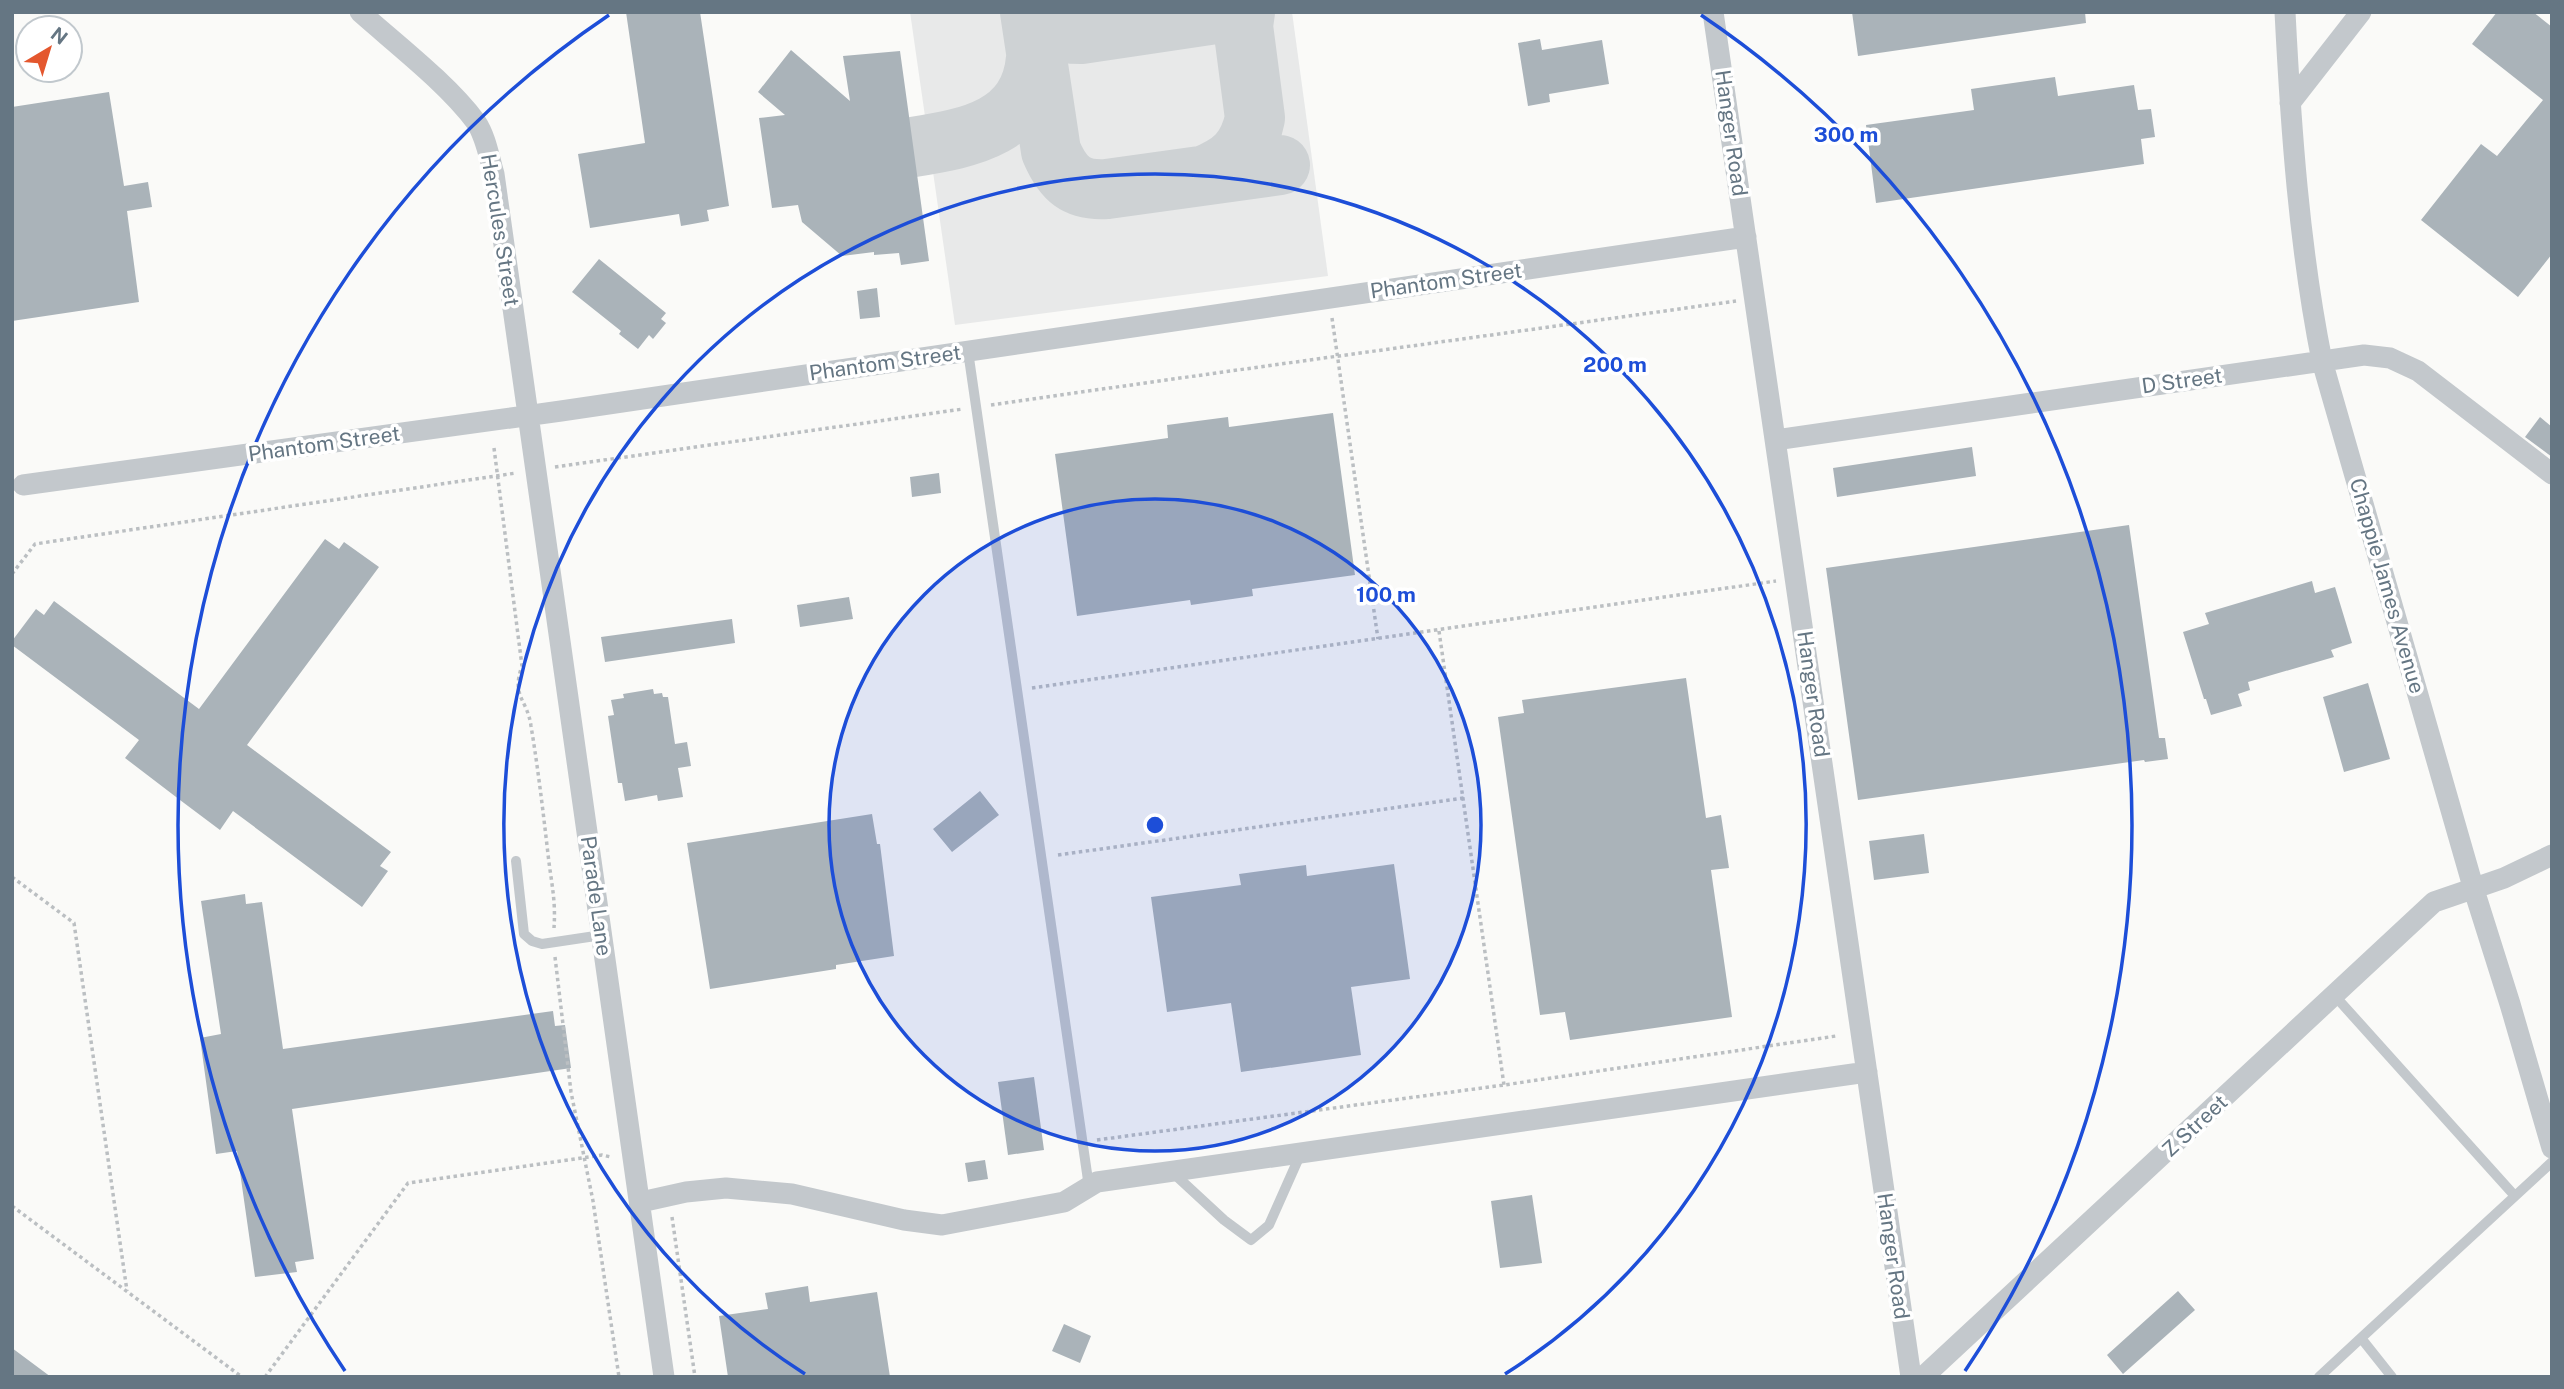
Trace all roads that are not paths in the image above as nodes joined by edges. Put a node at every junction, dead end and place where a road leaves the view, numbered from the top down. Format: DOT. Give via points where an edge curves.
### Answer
graph roads {
  1 [pos="360,12"];
  2 [pos="1713,12"];
  3 [pos="2285,12"];
  4 [pos="2361,12"];
  5 [pos="2290,103"];
  6 [pos="1746,237"];
  7 [pos="968,351"];
  8 [pos="2322,361"];
  9 [pos="527,416"];
  10 [pos="1776,440"];
  11 [pos="2552,474"];
  12 [pos="18,485"];
  13 [pos="2552,855"];
  14 [pos="516,861"];
  15 [pos="2474,890"];
  16 [pos="602,935"];
  17 [pos="2335,996"];
  18 [pos="1867,1072"];
  19 [pos="2552,1148"];
  20 [pos="1301,1153"];
  21 [pos="2552,1162"];
  22 [pos="1171,1171"];
  23 [pos="1089,1187"];
  24 [pos="2514,1195"];
  25 [pos="640,1202"];
  26 [pos="2361,1338"];
  27 [pos="664,1377"];
  28 [pos="1911,1377"];
  29 [pos="1923,1377"];
  30 [pos="2319,1377"];
  31 [pos="2392,1377"];
  1 -- 9 [label="street, Hercules Street" via="452,95 477,124 487,145"];
  2 -- 6 [label="street, Hanger Road"];
  3 -- 5 [label="street, Chappie James Avenue"];
  4 -- 5 [label="street"];
  5 -- 8 [label="street, Chappie James Avenue" via="2308,290"];
  6 -- 7 [label="street, Phantom Street"];
  6 -- 10 [label="street, Hanger Road"];
  7 -- 9 [label="street, Phantom Street"];
  7 -- 23 [label="lane"];
  8 -- 10 [label="street, D Street"];
  8 -- 11 [label="street, D Street" via="2364,355 2390,358 2418,371"];
  8 -- 15 [label="street, Chappie James Avenue"];
  9 -- 12 [label="street, Phantom Street"];
  9 -- 16 [label="street, Parade Lane"];
  10 -- 18 [label="street, Hanger Road"];
  13 -- 15 [label="street, Z Street"];
  14 -- 16 [label="lane" via="524,934 532,941 542,944"];
  15 -- 17 [label="street, Z Street" via="2434,902"];
  15 -- 19 [label="street, Chappie James Avenue"];
  16 -- 25 [label="street, Parade Lane"];
  17 -- 24 [label="lane"];
  17 -- 29 [label="street, Z Street"];
  18 -- 20 [label="street"];
  18 -- 28 [label="street, Hanger Road"];
  20 -- 22 [label="street"];
  20 -- 22 [label="lane" via="1269,1225 1251,1240"];
  21 -- 24 [label="lane"];
  22 -- 23 [label="street"];
  23 -- 25 [label="street" via="1064,1202 942,1224 904,1220 792,1194 726,1188"];
  24 -- 26 [label="lane"];
  25 -- 27 [label="street, Parade Lane"];
  26 -- 30 [label="lane"];
  26 -- 31 [label="lane"];
}
